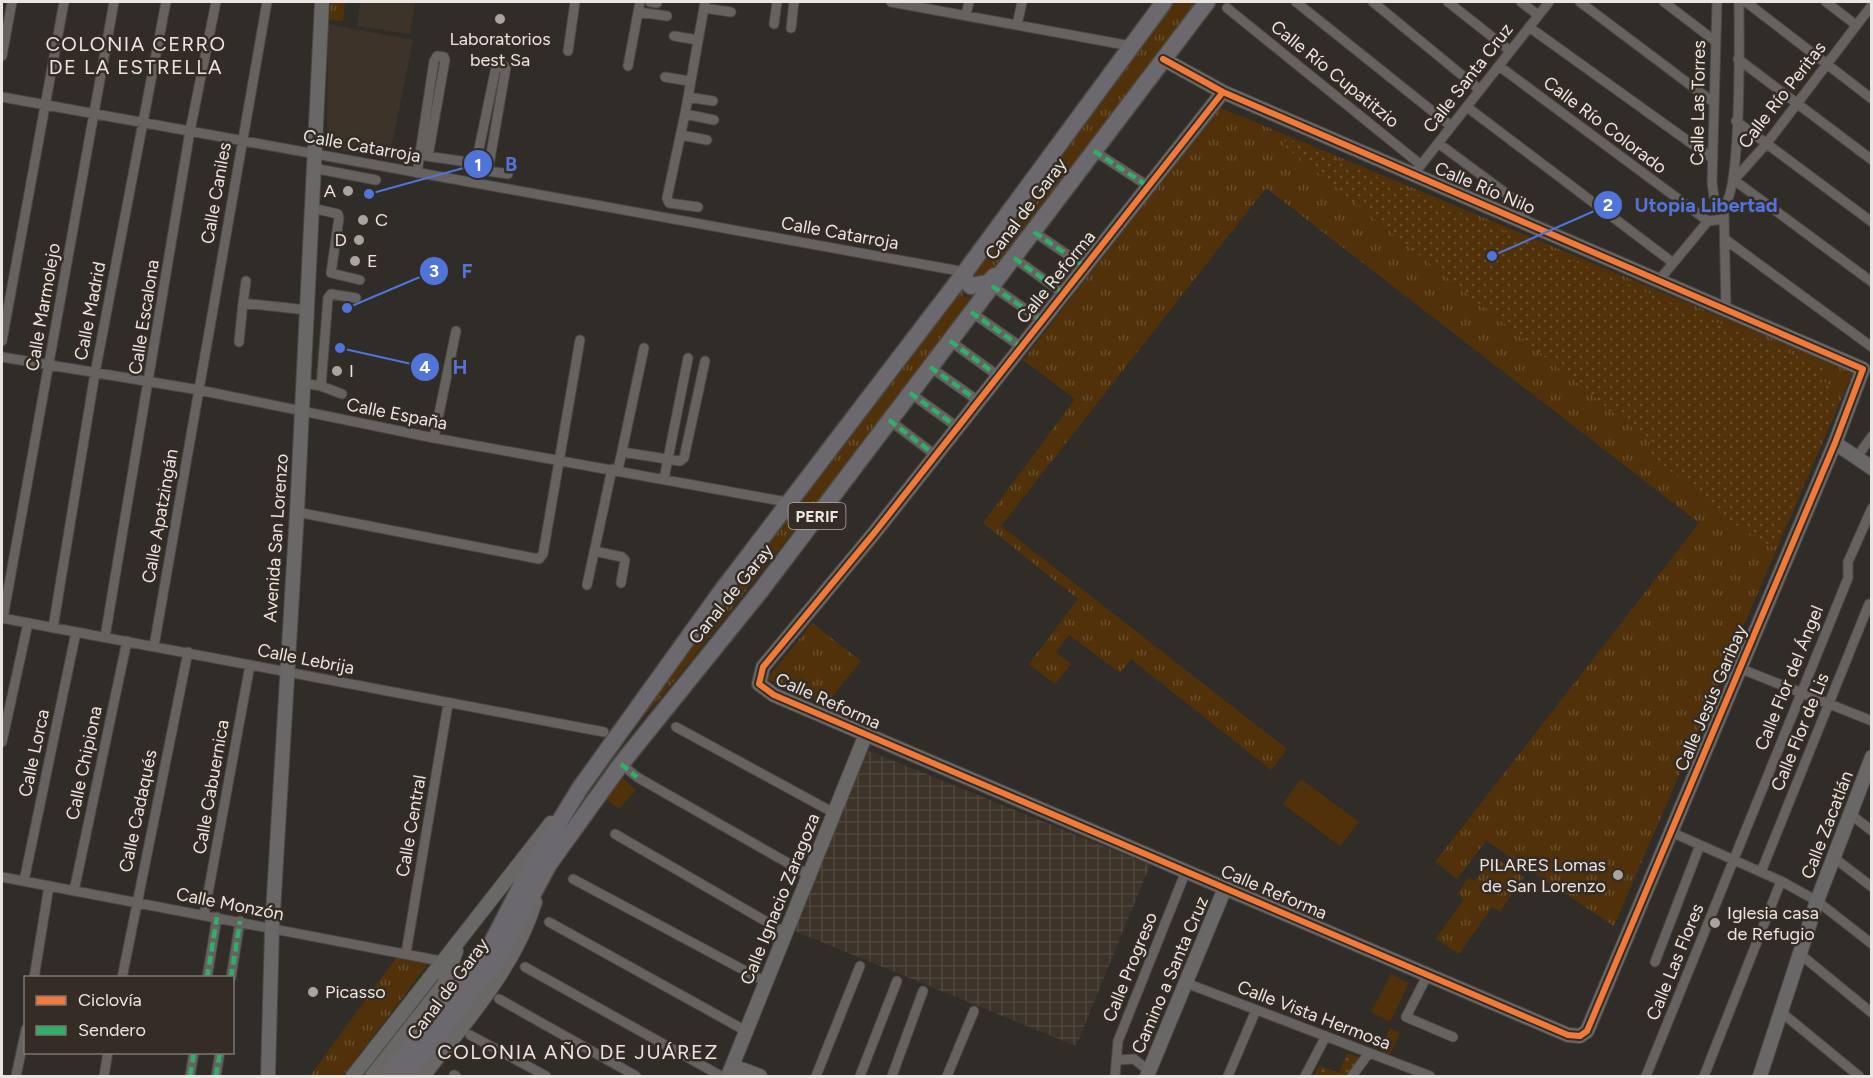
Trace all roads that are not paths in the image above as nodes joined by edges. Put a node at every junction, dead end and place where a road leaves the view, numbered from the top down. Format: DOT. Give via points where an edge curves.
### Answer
graph roads {
  1 [pos="12,2"];
  2 [pos="64,2"];
  3 [pos="114,2"];
  4 [pos="166,2"];
  5 [pos="216,2"];
  6 [pos="267,2"];
  7 [pos="322,2"];
  8 [pos="575,2"];
  9 [pos="640,2"];
  10 [pos="777,2"];
  11 [pos="794,2"];
  12 [pos="891,2"];
  13 [pos="969,2"];
  14 [pos="1022,2"];
  15 [pos="1164,2"];
  16 [pos="1207,2"];
  17 [pos="1296,2"];
  18 [pos="1372,2"];
  19 [pos="1448,2"];
  20 [pos="1521,2"];
  21 [pos="1549,2"];
  22 [pos="1580,2"];
  23 [pos="1664,2"];
  24 [pos="1717,2"];
  25 [pos="1739,2"];
  26 [pos="1746,2"];
  27 [pos="1826,2"];
  28 [pos="919,4"];
  29 [pos="704,5"];
  30 [pos="1872,5"];
  31 [pos="1227,8"];
  32 [pos="638,12"];
  33 [pos="731,12"];
  34 [pos="966,15"];
  35 [pos="1538,15"];
  36 [pos="667,16"];
  37 [pos="1868,18"];
  38 [pos="774,24"];
  39 [pos="1017,25"];
  40 [pos="1856,25"];
  41 [pos="1529,27"];
  42 [pos="791,28"];
  43 [pos="675,36"];
  44 [pos="698,40"];
  45 [pos="1715,41"];
  46 [pos="1131,46"];
  47 [pos="568,51"];
  48 [pos="1510,51"];
  49 [pos="2,56"];
  50 [pos="1163,59"];
  51 [pos="1738,59"];
  52 [pos="1827,64"];
  53 [pos="628,66"];
  54 [pos="1499,66"];
  55 [pos="665,77"];
  56 [pos="689,81"];
  57 [pos="1480,90"];
  58 [pos="1223,92"];
  59 [pos="2,97"];
  60 [pos="688,97"];
  61 [pos="1872,99"];
  62 [pos="713,101"];
  63 [pos="1713,102"];
  64 [pos="1797,103"];
  65 [pos="45,105"];
  66 [pos="1467,107"];
  67 [pos="93,114"];
  68 [pos="686,114"];
  69 [pos="714,120"];
  70 [pos="1736,121"];
  71 [pos="143,123"];
  72 [pos="1451,126"];
  73 [pos="190,131"];
  74 [pos="681,135"];
  75 [pos="707,140"];
  76 [pos="242,141"];
  77 [pos="1438,143"];
  78 [pos="1767,143"];
  79 [pos="1094,151"];
  80 [pos="313,154"];
  81 [pos="400,156"];
  82 [pos="424,156"];
  83 [pos="1713,159"];
  84 [pos="1872,160"];
  85 [pos="476,163"];
  86 [pos="313,168"];
  87 [pos="488,168"];
  88 [pos="1418,170"];
  89 [pos="417,172"];
  90 [pos="508,174"];
  91 [pos="376,180"];
  92 [pos="1734,180"];
  93 [pos="485,185"];
  94 [pos="1148,186"];
  95 [pos="1724,206"];
  96 [pos="698,207"];
  97 [pos="312,208"];
  98 [pos="1724,219"];
  99 [pos="1525,221"];
  100 [pos="1708,221"];
  101 [pos="1872,222"];
  102 [pos="1034,232"];
  103 [pos="1726,240"];
  104 [pos="1012,259"];
  105 [pos="1672,262"];
  106 [pos="1084,266"];
  107 [pos="965,272"];
  108 [pos="1660,279"];
  109 [pos="246,280"];
  110 [pos="360,280"];
  111 [pos="1872,282"];
  112 [pos="992,286"];
  113 [pos="1063,293"];
  114 [pos="356,298"];
  115 [pos="243,303"];
  116 [pos="1726,308"];
  117 [pos="307,310"];
  118 [pos="971,312"];
  119 [pos="1041,320"];
  120 [pos="456,331"];
  121 [pos="580,340"];
  122 [pos="2,341"];
  123 [pos="950,341"];
  124 [pos="239,342"];
  125 [pos="1020,346"];
  126 [pos="1872,347"];
  127 [pos="644,348"];
  128 [pos="2,357"];
  129 [pos="688,358"];
  130 [pos="705,361"];
  131 [pos="50,365"];
  132 [pos="930,367"];
  133 [pos="1863,369"];
  134 [pos="95,373"];
  135 [pos="998,375"];
  136 [pos="150,382"];
  137 [pos="303,383"];
  138 [pos="321,386"];
  139 [pos="199,390"];
  140 [pos="910,393"];
  141 [pos="342,394"];
  142 [pos="977,400"];
  143 [pos="302,412"];
  144 [pos="889,420"];
  145 [pos="956,426"];
  146 [pos="1872,436"];
  147 [pos="434,438"];
  148 [pos="1835,443"];
  149 [pos="622,452"];
  150 [pos="934,454"];
  151 [pos="1857,457"];
  152 [pos="559,459"];
  153 [pos="667,459"];
  154 [pos="1872,468"];
  155 [pos="615,470"];
  156 [pos="664,479"];
  157 [pos="787,502"];
  158 [pos="1872,508"];
  159 [pos="297,512"];
  160 [pos="594,551"];
  161 [pos="621,583"];
  162 [pos="587,585"];
  163 [pos="1869,604"];
  164 [pos="2,618"];
  165 [pos="28,623"];
  166 [pos="53,628"];
  167 [pos="76,632"];
  168 [pos="105,637"];
  169 [pos="127,641"];
  170 [pos="154,646"];
  171 [pos="188,652"];
  172 [pos="250,665"];
  173 [pos="1739,668"];
  174 [pos="286,671"];
  175 [pos="1800,692"];
  176 [pos="448,704"];
  177 [pos="1829,704"];
  178 [pos="1872,721"];
  179 [pos="676,727"];
  180 [pos="604,732"];
  181 [pos="866,734"];
  182 [pos="2,742"];
  183 [pos="1872,757"];
  184 [pos="621,764"];
  185 [pos="580,788"];
  186 [pos="834,813"];
  187 [pos="1850,813"];
  188 [pos="1872,831"];
  189 [pos="1671,832"];
  190 [pos="615,834"];
  191 [pos="1700,845"];
  192 [pos="1833,857"];
  193 [pos="1734,860"];
  194 [pos="1186,871"];
  195 [pos="1761,872"];
  196 [pos="543,874"];
  197 [pos="809,874"];
  198 [pos="2,877"];
  199 [pos="573,879"];
  200 [pos="24,881"];
  201 [pos="1780,881"];
  202 [pos="49,886"];
  203 [pos="1872,887"];
  204 [pos="1226,888"];
  205 [pos="74,891"];
  206 [pos="1817,901"];
  207 [pos="135,903"];
  208 [pos="204,915"];
  209 [pos="217,917"];
  210 [pos="240,921"];
  211 [pos="549,922"];
  212 [pos="272,929"];
  213 [pos="786,933"];
  214 [pos="1872,944"];
  215 [pos="406,953"];
  216 [pos="1800,954"];
  217 [pos="1655,962"];
  218 [pos="447,963"];
  219 [pos="860,966"];
  220 [pos="525,967"];
  221 [pos="1428,974"];
  222 [pos="34,976"];
  223 [pos="122,976"];
  224 [pos="207,976"];
  225 [pos="231,976"];
  226 [pos="897,981"];
  227 [pos="766,982"];
  228 [pos="1186,983"];
  229 [pos="923,991"];
  230 [pos="499,999"];
  231 [pos="1256,1010"];
  232 [pos="974,1011"];
  233 [pos="1781,1012"];
  234 [pos="1872,1013"];
  235 [pos="746,1031"];
  236 [pos="433,1032"];
  237 [pos="471,1035"];
  238 [pos="1326,1036"];
  239 [pos="1580,1036"];
  240 [pos="1453,1037"];
  241 [pos="24,1039"];
  242 [pos="1369,1053"];
  243 [pos="108,1054"];
  244 [pos="194,1054"];
  245 [pos="220,1054"];
  246 [pos="1117,1060"];
  247 [pos="731,1071"];
  248 [pos="1148,1074"];
  249 [pos="16,1077"];
  250 [pos="104,1077"];
  251 [pos="190,1077"];
  252 [pos="216,1077"];
  253 [pos="268,1077"];
  254 [pos="353,1077"];
  255 [pos="372,1077"];
  256 [pos="388,1077"];
  257 [pos="407,1077"];
  258 [pos="423,1077"];
  259 [pos="546,1077"];
  260 [pos="636,1077"];
  261 [pos="721,1077"];
  262 [pos="760,1077"];
  263 [pos="816,1077"];
  264 [pos="860,1077"];
  265 [pos="892,1077"];
  266 [pos="947,1077"];
  267 [pos="1115,1077"];
  268 [pos="1228,1077"];
  269 [pos="1305,1077"];
  270 [pos="1352,1077"];
  271 [pos="1430,1077"];
  272 [pos="1646,1077"];
  273 [pos="1704,1077"];
  274 [pos="1760,1077"];
  275 [pos="1859,1077"];
  1 -- 49 [label="street"];
  2 -- 65 [label="street"];
  3 -- 67 [label="street, Calle Marmolejo"];
  4 -- 71 [label="street, Calle Madrid"];
  5 -- 73 [label="street, Calle Escalona"];
  6 -- 76 [label="street, Calle Caniles"];
  7 -- 80 [label="street, Avenida San Lorenzo"];
  8 -- 47 [label="street"];
  9 -- 32 [label="street"];
  10 -- 38 [label="street"];
  11 -- 42 [label="street"];
  12 -- 28 [label="street"];
  13 -- 34 [label="street"];
  14 -- 39 [label="street"];
  15 -- 46 [label="highway, Canal de Garay / PERIF"];
  16 -- 50 [label="highway, Canal de Garay / PERIF"];
  17 -- 72 [label="street"];
  18 -- 57 [label="street"];
  19 -- 48 [label="street"];
  20 -- 35 [label="street"];
  21 -- 35 [label="street, Calle Santa Cruz"];
  22 -- 63 [label="street"];
  23 -- 45 [label="street"];
  24 -- 45 [label="street, Calle Las Torres"];
  25 -- 51 [label="street, Calle Las Torres"];
  26 -- 52 [label="street"];
  27 -- 40 [label="street"];
  28 -- 34 [label="street"];
  29 -- 33 [label="street"];
  29 -- 44 [label="street"];
  30 -- 37 [label="street, Calle Río Peritas"];
  31 -- 88 [label="street, Calle Río Cupatitzio"];
  32 -- 36 [label="street"];
  32 -- 53 [label="street"];
  34 -- 39 [label="street"];
  35 -- 41 [label="street, Calle Santa Cruz"];
  37 -- 40 [label="street, Calle Río Peritas"];
  39 -- 46 [label="street"];
  40 -- 52 [label="street, Calle Río Peritas"];
  41 -- 48 [label="street, Calle Santa Cruz"];
  41 -- 83 [label="street"];
  43 -- 44 [label="street"];
  44 -- 56 [label="street"];
  45 -- 63 [label="street, Calle Las Torres"];
  46 -- 107 [label="highway, Canal de Garay / PERIF"];
  48 -- 54 [label="street, Calle Santa Cruz"];
  50 -- 58 [label="street, Calle Río Nilo"];
  50 -- 79 [label="highway, Canal de Garay / PERIF"];
  51 -- 64 [label="street"];
  51 -- 70 [label="street, Calle Las Torres"];
  52 -- 61 [label="street"];
  52 -- 64 [label="street, Calle Río Peritas"];
  54 -- 57 [label="street, Calle Santa Cruz"];
  54 -- 100 [label="street, Calle Río Colorado"];
  55 -- 56 [label="street"];
  56 -- 60 [label="street"];
  57 -- 66 [label="street, Calle Santa Cruz"];
  58 -- 88 [label="street, Calle Río Nilo"];
  58 -- 94 [label="street, Calle Reforma"];
  59 -- 65 [label="street, Calle Catarroja"];
  60 -- 62 [label="street"];
  60 -- 68 [label="street"];
  63 -- 83 [label="street, Calle Las Torres"];
  64 -- 78 [label="street, Calle Río Peritas"];
  64 -- 84 [label="street"];
  65 -- 67 [label="street, Calle Catarroja"];
  65 -- 122 [label="street"];
  66 -- 72 [label="street, Calle Santa Cruz"];
  66 -- 105 [label="street"];
  67 -- 71 [label="street, Calle Catarroja"];
  67 -- 131 [label="street, Calle Marmolejo"];
  68 -- 69 [label="street"];
  68 -- 74 [label="street"];
  70 -- 78 [label="street"];
  70 -- 92 [label="street, Calle Las Torres"];
  71 -- 73 [label="street, Calle Catarroja"];
  71 -- 134 [label="street, Calle Madrid"];
  72 -- 77 [label="street, Calle Santa Cruz"];
  73 -- 76 [label="street, Calle Catarroja"];
  73 -- 136 [label="street, Calle Escalona"];
  74 -- 75 [label="street"];
  74 -- 96 [label="street" via="667,201"];
  76 -- 80 [label="street, Calle Catarroja"];
  76 -- 139 [label="street, Calle Caniles"];
  77 -- 88 [label="street, Calle Santa Cruz"];
  77 -- 99 [label="street, Calle Río Nilo" via="1515,200 1523,208"];
  78 -- 92 [label="street, Calle Río Peritas"];
  78 -- 101 [label="street"];
  79 -- 94 [label="street"];
  79 -- 102 [label="highway, Canal de Garay / PERIF"];
  80 -- 86 [label="street, Avenida San Lorenzo"];
  80 -- 89 [label="street, Calle Catarroja"];
  81 -- 82 [label="street"];
  82 -- 82 [label="street" via="444,57 437,56 434,61"];
  82 -- 85 [label="street"];
  82 -- 89 [label="street"];
  83 -- 95 [label="street, Calle Las Torres" via="1714,197"];
  85 -- 87 [label="street"];
  85 -- 87 [label="street" via="496,68 506,67"];
  86 -- 91 [label="street"];
  86 -- 97 [label="street, Avenida San Lorenzo"];
  87 -- 90 [label="street"];
  87 -- 93 [label="street"];
  88 -- 99 [label="street, Calle Río Nilo"];
  89 -- 93 [label="street, Calle Catarroja"];
  92 -- 95 [label="street, Calle Río Peritas" via="1730,200"];
  92 -- 111 [label="street"];
  93 -- 107 [label="street, Calle Catarroja"];
  94 -- 106 [label="street, Calle Reforma"];
  95 -- 98 [label="street, Calle Las Torres"];
  97 -- 110 [label="street" via="338,214 331,273"];
  97 -- 117 [label="street, Avenida San Lorenzo"];
  98 -- 100 [label="street"];
  98 -- 103 [label="street, Calle Las Torres"];
  99 -- 108 [label="street, Calle Río Nilo"];
  100 -- 105 [label="street"];
  102 -- 104 [label="highway, Canal de Garay / PERIF"];
  102 -- 106 [label="street"];
  103 -- 116 [label="street, Calle Las Torres"];
  103 -- 126 [label="street"];
  104 -- 107 [label="highway" via="988,283 979,286 971,286 965,280"];
  104 -- 112 [label="highway, Canal de Garay / PERIF"];
  104 -- 113 [label="street"];
  105 -- 108 [label="street"];
  106 -- 113 [label="street, Calle Reforma"];
  107 -- 157 [label="highway, Canal de Garay / PERIF"];
  108 -- 116 [label="street, Calle Río Nilo"];
  109 -- 115 [label="street"];
  112 -- 118 [label="highway, Canal de Garay / PERIF"];
  112 -- 119 [label="street"];
  113 -- 119 [label="street, Calle Reforma"];
  114 -- 138 [label="street" via="331,294 328,298"];
  115 -- 117 [label="street"];
  115 -- 124 [label="street"];
  116 -- 133 [label="street, Calle Río Nilo"];
  117 -- 137 [label="street, Avenida San Lorenzo"];
  118 -- 123 [label="highway, Canal de Garay / PERIF"];
  118 -- 125 [label="street"];
  119 -- 125 [label="street, Calle Reforma"];
  120 -- 147 [label="street"];
  121 -- 152 [label="street"];
  123 -- 132 [label="highway, Canal de Garay / PERIF"];
  123 -- 135 [label="street"];
  125 -- 135 [label="street, Calle Reforma"];
  127 -- 149 [label="street"];
  128 -- 131 [label="street, Calle España"];
  129 -- 153 [label="street"];
  130 -- 153 [label="street" via="684,458"];
  131 -- 134 [label="street, Calle España"];
  131 -- 164 [label="street, Calle Marmolejo"];
  132 -- 140 [label="highway, Canal de Garay / PERIF"];
  132 -- 142 [label="street"];
  133 -- 148 [label="street, Calle Jesús Garibay"];
  134 -- 136 [label="street, Calle España"];
  134 -- 166 [label="street, Calle Madrid"];
  135 -- 142 [label="street, Calle Reforma"];
  136 -- 139 [label="street, Calle España"];
  136 -- 168 [label="street, Calle Escalona"];
  137 -- 138 [label="street"];
  137 -- 143 [label="street, Avenida San Lorenzo"];
  138 -- 141 [label="street"];
  139 -- 143 [label="street, Calle España"];
  139 -- 170 [label="street, Calle Apatzingán"];
  140 -- 144 [label="highway, Canal de Garay / PERIF"];
  140 -- 145 [label="street"];
  142 -- 145 [label="street, Calle Reforma"];
  143 -- 147 [label="street, Calle España"];
  143 -- 159 [label="street, Avenida San Lorenzo"];
  144 -- 150 [label="street"];
  144 -- 184 [label="highway, Canal de Garay / PERIF" via="762,589"];
  145 -- 150 [label="street, Calle Reforma"];
  146 -- 151 [label="street"];
  147 -- 152 [label="street, Calle España"];
  148 -- 151 [label="street"];
  148 -- 173 [label="street, Calle Jesús Garibay"];
  149 -- 153 [label="street"];
  149 -- 155 [label="street"];
  150 -- 181 [label="street, Calle Reforma" via="759,675 759,684 774,696"];
  151 -- 154 [label="street"];
  152 -- 155 [label="street, Calle España"];
  152 -- 159 [label="street" via="539,559"];
  153 -- 156 [label="street"];
  155 -- 156 [label="street, Calle España"];
  155 -- 160 [label="street"];
  156 -- 157 [label="street, Calle España"];
  157 -- 185 [label="highway, Canal de Garay / PERIF"];
  158 -- 175 [label="street, Calle Flor del Ángel" via="1848,562 1848,578"];
  159 -- 174 [label="street, Avenida San Lorenzo"];
  160 -- 161 [label="street" via="625,560"];
  160 -- 162 [label="street"];
  163 -- 177 [label="street, Calle Flor de Lis"];
  164 -- 165 [label="street, Calle Lebrija"];
  165 -- 166 [label="street, Calle Lebrija"];
  165 -- 182 [label="street"];
  166 -- 167 [label="street, Calle Lebrija"];
  167 -- 168 [label="street, Calle Lebrija"];
  167 -- 200 [label="street, Calle Lorca"];
  168 -- 169 [label="street, Calle Lebrija"];
  169 -- 170 [label="street, Calle Lebrija"];
  169 -- 205 [label="street, Calle Chipiona"];
  170 -- 171 [label="street, Calle Lebrija"];
  171 -- 172 [label="street, Calle Lebrija"];
  171 -- 207 [label="street, Calle Cadaqués"];
  172 -- 174 [label="street, Calle Lebrija"];
  172 -- 208 [label="street, Calle Cabuernica"];
  173 -- 175 [label="street"];
  173 -- 189 [label="street, Calle Jesús Garibay"];
  174 -- 176 [label="street, Calle Lebrija"];
  174 -- 212 [label="street, Avenida San Lorenzo"];
  175 -- 177 [label="street"];
  175 -- 193 [label="street, Calle Flor del Ángel"];
  176 -- 180 [label="street, Calle Lebrija"];
  176 -- 215 [label="street, Calle Central"];
  177 -- 178 [label="street"];
  177 -- 195 [label="street, Calle Flor de Lis"];
  179 -- 186 [label="street"];
  181 -- 186 [label="street, Calle Ignacio Zaragoza"];
  181 -- 194 [label="street, Calle Reforma"];
  183 -- 187 [label="street, Calle Zacatlán"];
  184 -- 196 [label="highway, Canal de Garay / PERIF"];
  184 -- 197 [label="street" via="637,777"];
  185 -- 218 [label="street, Canal de Garay" via="459,940"];
  185 -- 236 [label="highway, Canal de Garay / PERIF" via="524,880 485,956"];
  186 -- 197 [label="street, Calle Ignacio Zaragoza"];
  187 -- 188 [label="street"];
  187 -- 192 [label="street, Calle Zacatlán"];
  189 -- 191 [label="street"];
  189 -- 239 [label="street, Calle Jesús Garibay" via="1587,1031"];
  190 -- 213 [label="street"];
  191 -- 193 [label="street"];
  191 -- 217 [label="street"];
  192 -- 203 [label="street"];
  192 -- 206 [label="street, Calle Zacatlán"];
  193 -- 195 [label="street"];
  193 -- 272 [label="street, Calle Las Flores"];
  194 -- 204 [label="street, Calle Reforma"];
  194 -- 246 [label="street, Calle Progreso" via="1118,1041"];
  195 -- 201 [label="street"];
  196 -- 236 [label="highway, Canal de Garay / PERIF" via="499,957"];
  196 -- 258 [label="street" via="531,914 510,958"];
  197 -- 213 [label="street, Calle Ignacio Zaragoza"];
  198 -- 200 [label="street, Calle Monzón"];
  199 -- 227 [label="street"];
  200 -- 202 [label="street, Calle Monzón"];
  201 -- 206 [label="street"];
  201 -- 273 [label="street"];
  202 -- 205 [label="street, Calle Monzón"];
  202 -- 222 [label="street"];
  204 -- 221 [label="street, Calle Reforma"];
  204 -- 228 [label="street, Camino a Santa Cruz"];
  205 -- 207 [label="street, Calle Monzón"];
  206 -- 214 [label="street"];
  206 -- 216 [label="street, Calle Zacatlán"];
  207 -- 208 [label="street, Calle Monzón"];
  207 -- 223 [label="street, Calle Cadaqués"];
  208 -- 209 [label="street, Calle Monzón"];
  209 -- 210 [label="street, Calle Monzón"];
  209 -- 224 [label="street"];
  210 -- 212 [label="street, Calle Monzón"];
  210 -- 225 [label="street"];
  211 -- 235 [label="street"];
  212 -- 215 [label="street, Calle Monzón"];
  212 -- 253 [label="street, Avenida San Lorenzo"];
  213 -- 227 [label="street, Calle Ignacio Zaragoza"];
  215 -- 218 [label="street, Calle Monzón"];
  216 -- 233 [label="street, Calle Zacatlán"];
  216 -- 234 [label="street"];
  218 -- 254 [label="street, Canal de Garay"];
  218 -- 255 [label="street" via="444,984"];
  219 -- 263 [label="street"];
  220 -- 261 [label="street"];
  221 -- 239 [label="street, Calle Reforma" via="1568,1035"];
  221 -- 240 [label="street" via="1406,1017"];
  226 -- 264 [label="street"];
  227 -- 235 [label="street, Calle Ignacio Zaragoza"];
  228 -- 231 [label="street, Calle Vista Hermosa"];
  228 -- 248 [label="street, Camino a Santa Cruz"];
  229 -- 265 [label="street"];
  230 -- 260 [label="street"];
  231 -- 238 [label="street, Calle Vista Hermosa"];
  231 -- 268 [label="street"];
  232 -- 266 [label="street"];
  233 -- 274 [label="street, Calle Zacatlán"];
  233 -- 275 [label="street"];
  235 -- 247 [label="street, Calle Ignacio Zaragoza"];
  236 -- 256 [label="highway, Canal de Garay / PERIF"];
  236 -- 257 [label="highway, Canal de Garay / PERIF"];
  237 -- 259 [label="street"];
  238 -- 242 [label="street, Calle Vista Hermosa"];
  238 -- 269 [label="street"];
  241 -- 249 [label="street"];
  242 -- 270 [label="street"];
  242 -- 271 [label="street, Calle Vista Hermosa"];
  243 -- 250 [label="street"];
  244 -- 251 [label="street"];
  245 -- 252 [label="street"];
  246 -- 248 [label="street" via="1134,1059"];
  246 -- 267 [label="street, Calle Progreso"];
  247 -- 262 [label="street"];
}
